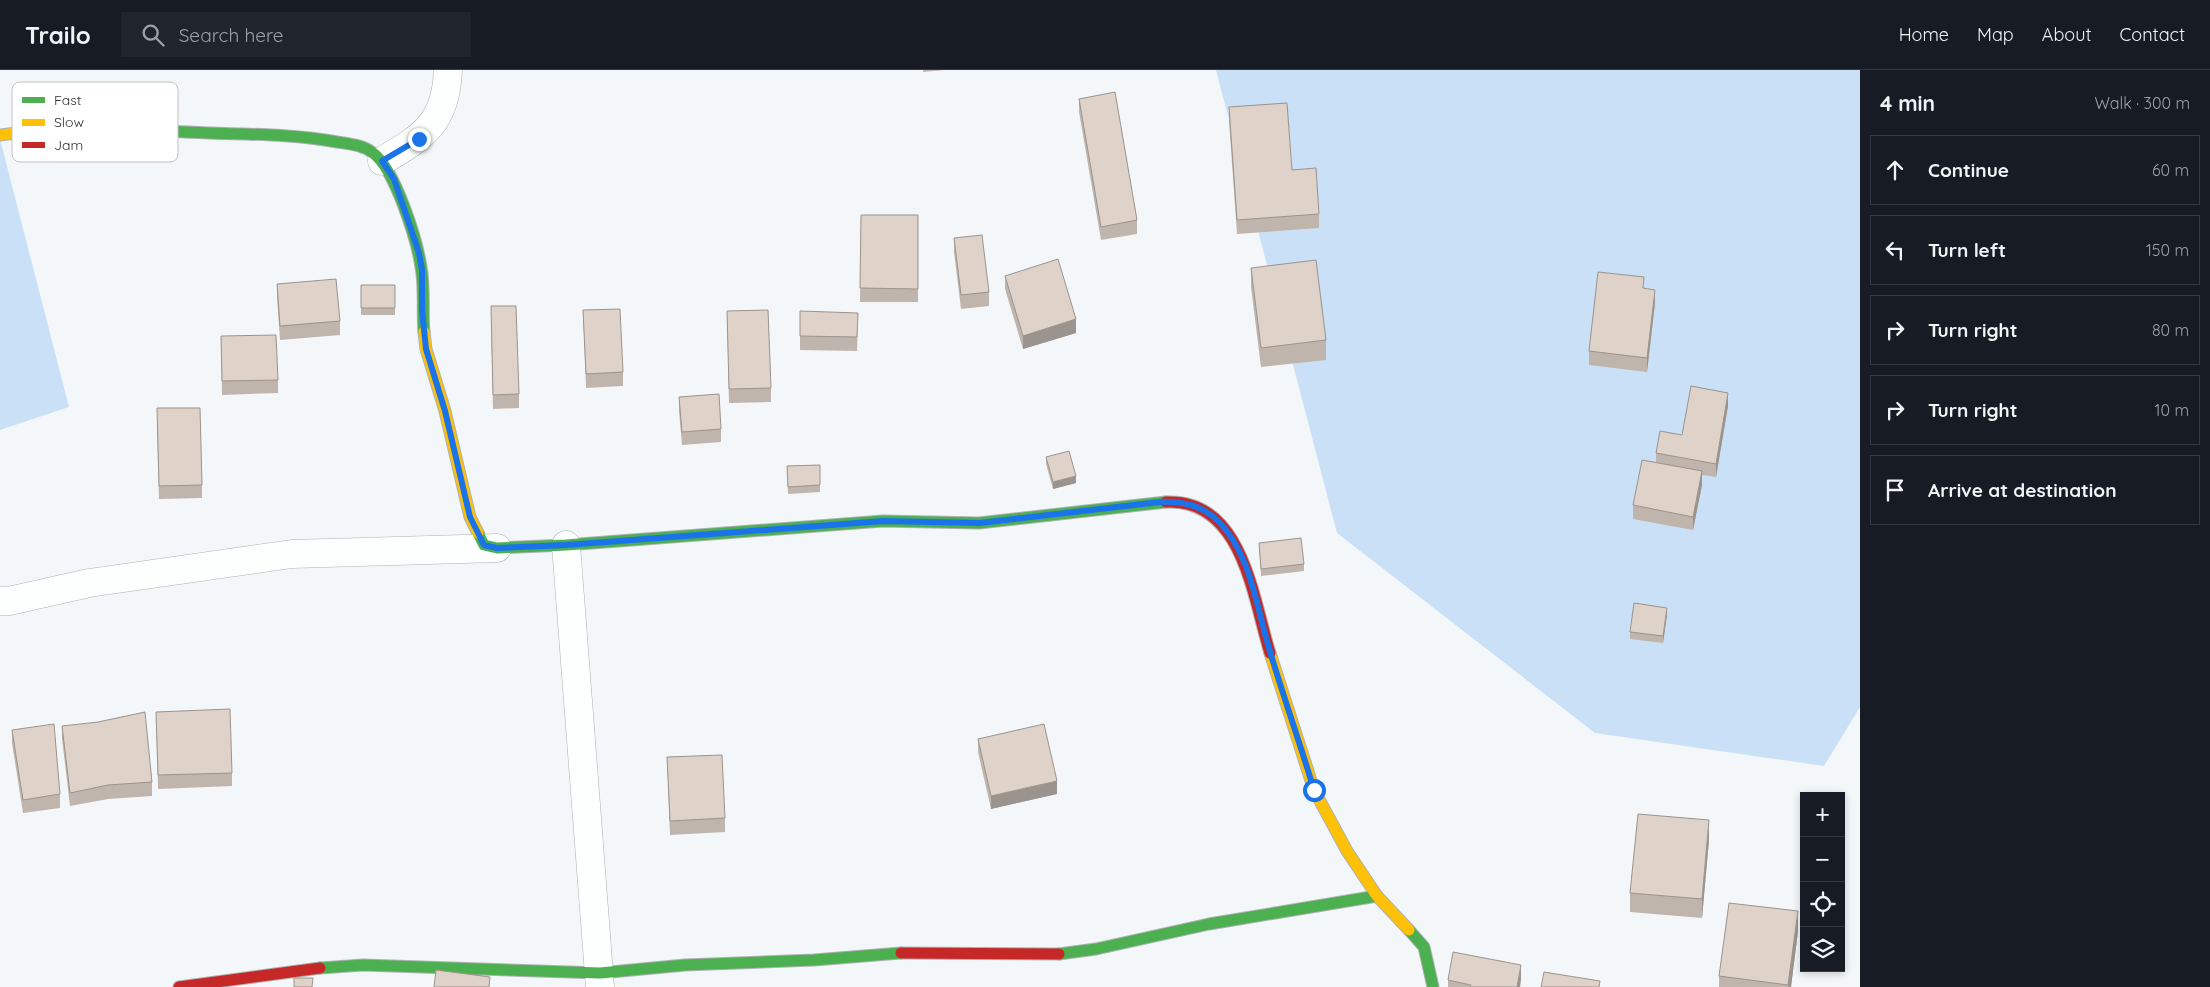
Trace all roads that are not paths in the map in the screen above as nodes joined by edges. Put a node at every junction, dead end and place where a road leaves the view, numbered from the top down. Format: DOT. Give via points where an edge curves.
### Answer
graph roads {
  1 [pos="448,70"];
  2 [pos="178,132"];
  3 [pos="382,161"];
  4 [pos="566,545"];
  5 [pos="497,548"];
  6 [pos="0,600"];
  7 [pos="1377,896"];
  8 [pos="600,980"];
  9 [pos="179,987"];
  10 [pos="1433,987"];
  1 -- 3 [label="street" via="440,115 419,139"];
  2 -- 3 [label="street" via="245,132 317,138 364,147"];
  3 -- 5 [label="street" via="394,179 419,253 426,349 470,517 484,545"];
  4 -- 5 [label="street"];
  4 -- 7 [label="street" via="883,521 980,523 1160,502 1179,501 1196,506 1218,520 1236,544 1314,790 1347,851"];
  4 -- 8 [label="street"];
  5 -- 6 [label="street" via="292,554 89,583 9,601"];
  7 -- 8 [label="street" via="1209,924 1056,955 909,952 685,965"];
  7 -- 10 [label="street" via="1424,947"];
  8 -- 9 [label="street" via="559,974 363,965 298,969"];
}
